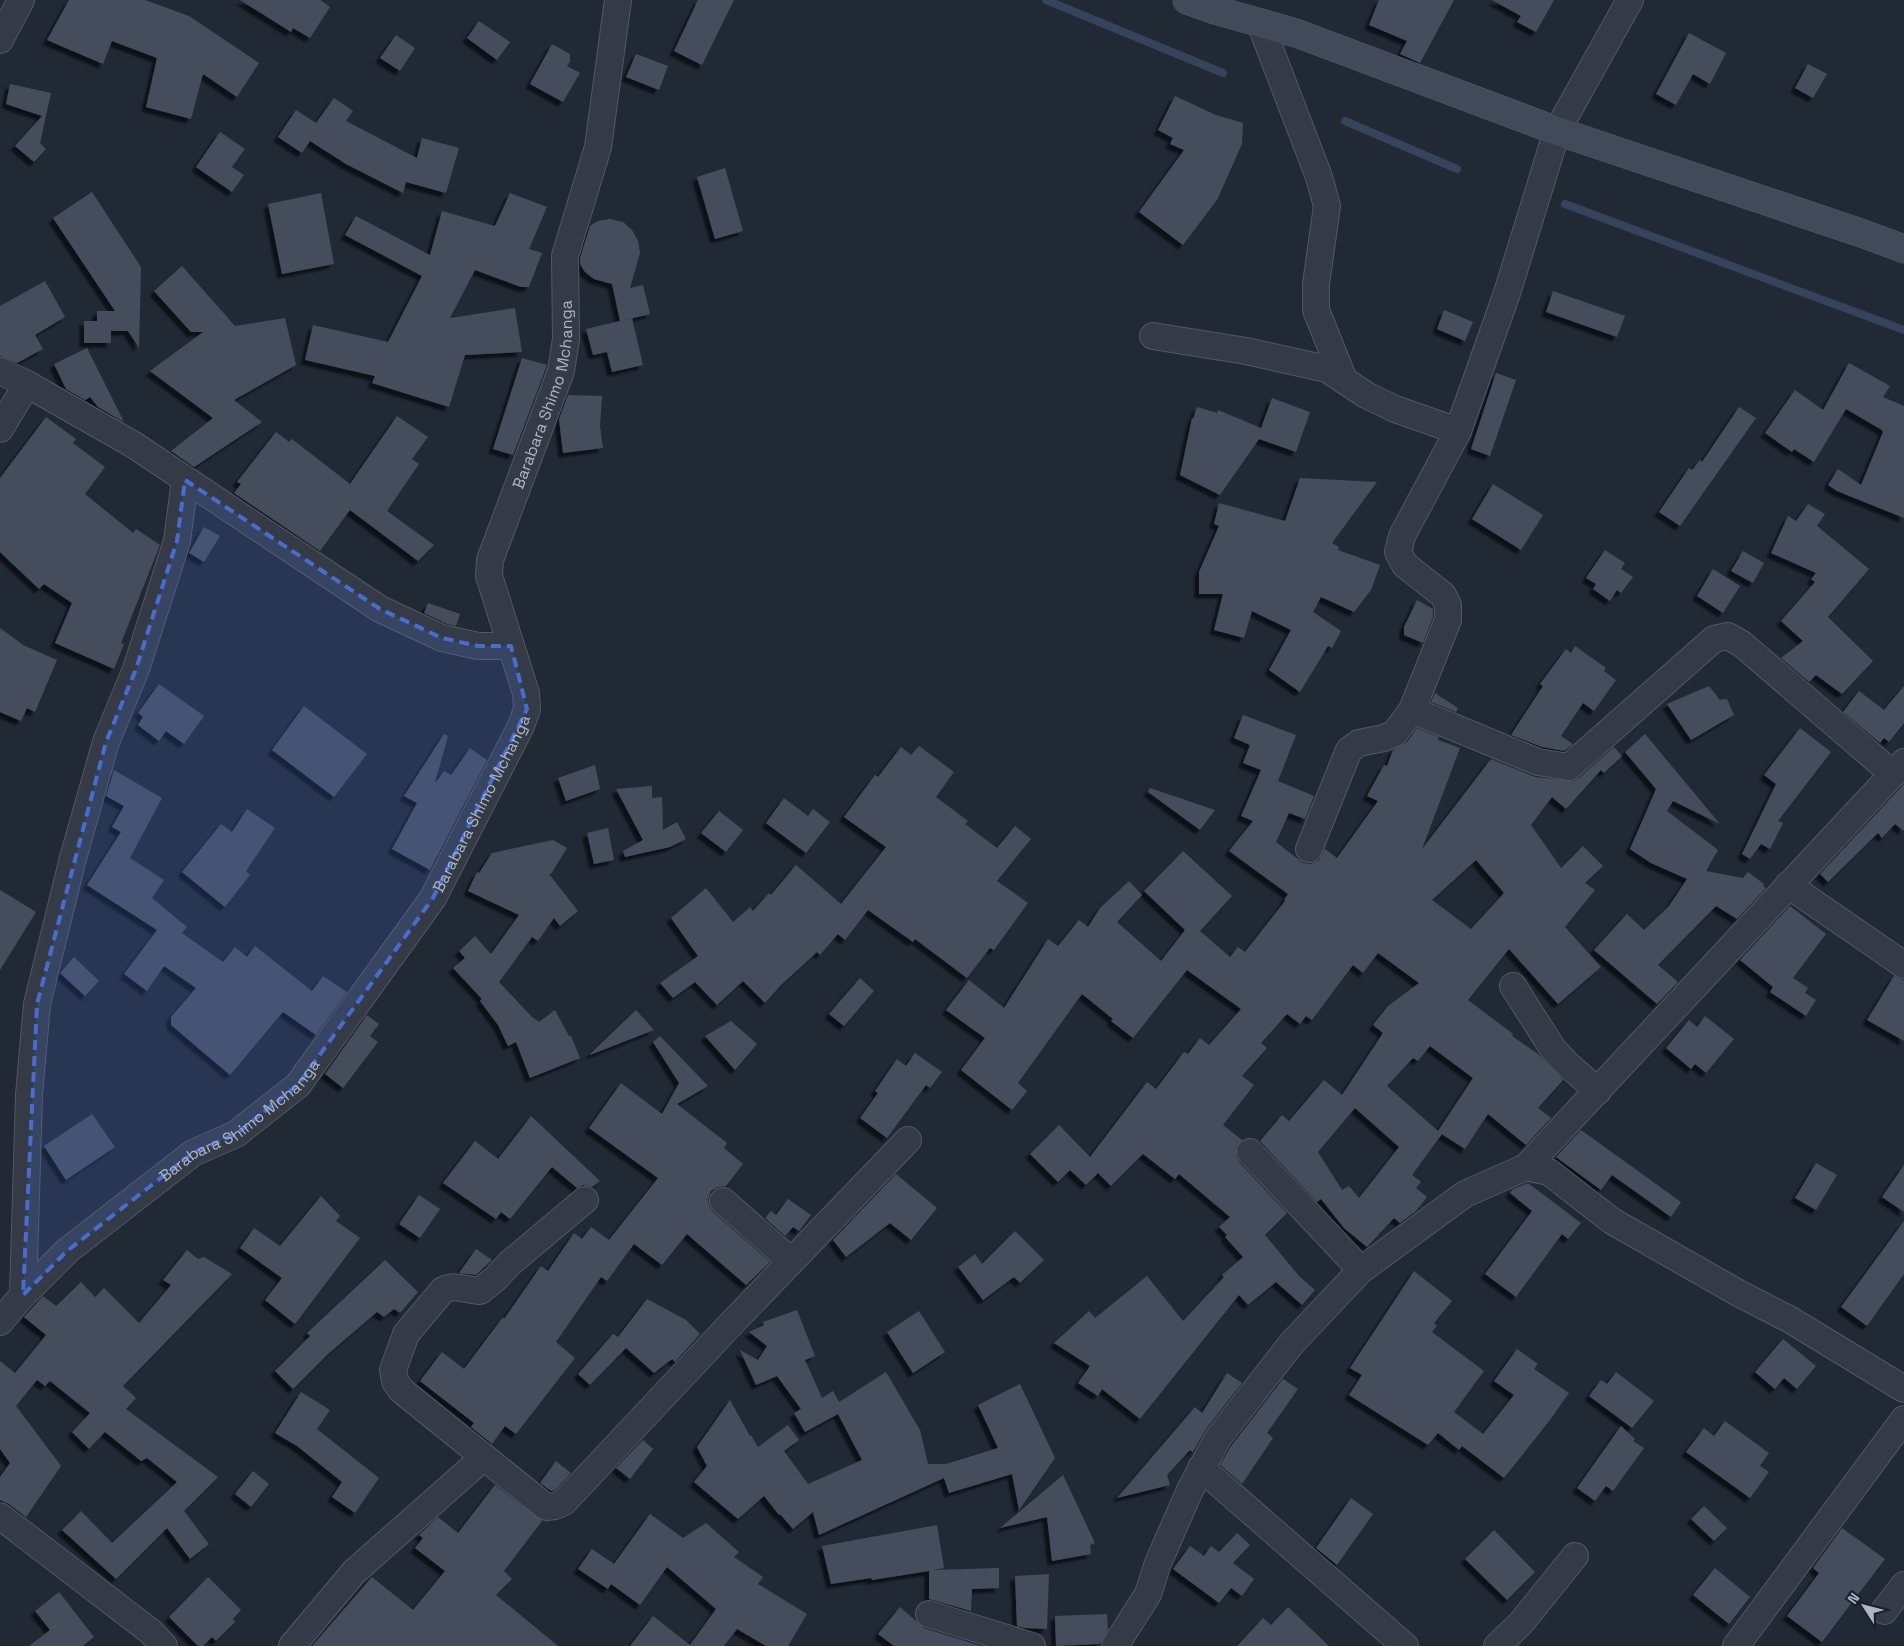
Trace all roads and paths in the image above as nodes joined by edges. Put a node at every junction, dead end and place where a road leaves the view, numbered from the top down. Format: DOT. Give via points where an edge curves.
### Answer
graph roads {
  1 [pos="21,0"];
  2 [pos="618,0"];
  3 [pos="1187,0"];
  4 [pos="1630,0"];
  5 [pos="1217,5"];
  6 [pos="1260,23"];
  7 [pos="0,40"];
  8 [pos="1557,130"];
  9 [pos="1904,249"];
  10 [pos="1154,336"];
  11 [pos="0,371"];
  12 [pos="1344,380"];
  13 [pos="28,384"];
  14 [pos="0,429"];
  15 [pos="1458,431"];
  16 [pos="185,480"];
  17 [pos="511,646"];
  18 [pos="1412,710"];
  19 [pos="1899,768"];
  20 [pos="1309,849"];
  21 [pos="1788,885"];
  22 [pos="1904,966"];
  23 [pos="1512,986"];
  24 [pos="1598,1091"];
  25 [pos="908,1140"];
  26 [pos="1250,1152"];
  27 [pos="1526,1167"];
  28 [pos="585,1200"];
  29 [pos="723,1201"];
  30 [pos="791,1261"];
  31 [pos="1361,1270"];
  32 [pos="23,1295"];
  33 [pos="0,1322"];
  34 [pos="1904,1389"];
  35 [pos="1904,1419"];
  36 [pos="484,1457"];
  37 [pos="1201,1468"];
  38 [pos="0,1516"];
  39 [pos="1575,1556"];
  40 [pos="1904,1585"];
  41 [pos="1884,1611"];
  42 [pos="929,1614"];
  43 [pos="150,1642"];
  44 [pos="292,1646"];
  45 [pos="1032,1646"];
  46 [pos="1115,1646"];
  47 [pos="1405,1646"];
  48 [pos="1497,1646"];
  49 [pos="1736,1646"];
  1 -- 7 [label="street"];
  2 -- 17 [label="street, Barabara Shimo Mchanga" via="598,147 565,256 566,339 561,371 490,560 489,576"];
  3 -- 5 [label="street"];
  4 -- 8 [label="street"];
  5 -- 6 [label="street"];
  6 -- 8 [label="street" via="1296,33"];
  6 -- 12 [label="street" via="1327,206 1316,284 1316,310"];
  8 -- 9 [label="street"];
  8 -- 15 [label="street" via="1507,292"];
  10 -- 12 [label="street" via="1246,351 1327,369"];
  11 -- 13 [label="street"];
  12 -- 15 [label="street" via="1366,396"];
  13 -- 14 [label="street"];
  13 -- 16 [label="street" via="134,445"];
  15 -- 18 [label="street" via="1402,536 1398,552 1405,565 1443,594 1448,605 1448,620"];
  16 -- 17 [label="street" via="380,609 442,638 478,646"];
  16 -- 32 [label="street" via="177,541 136,669 106,742 37,1004 29,1095"];
  17 -- 32 [label="street, Barabara Shimo Mchanga" via="526,693 527,709 521,726 433,898 298,1085 236,1134 193,1153 67,1251"];
  18 -- 19 [label="street" via="1538,762 1569,767 1714,639 1728,636"];
  18 -- 20 [label="street" via="1395,733 1359,743 1349,750"];
  19 -- 21 [label="street"];
  21 -- 22 [label="street"];
  21 -- 24 [label="street"];
  23 -- 24 [label="street" via="1553,1049"];
  24 -- 27 [label="street"];
  25 -- 30 [label="street"];
  26 -- 31 [label="street"];
  27 -- 31 [label="street" via="1465,1194"];
  27 -- 34 [label="street" via="1549,1172 1612,1220 1790,1319"];
  28 -- 36 [label="street" via="480,1291 458,1287 443,1290 406,1334 393,1370 395,1381 401,1390"];
  29 -- 30 [label="street"];
  30 -- 36 [label="street" via="564,1502 546,1506"];
  31 -- 37 [label="street" via="1292,1343 1218,1438"];
  32 -- 33 [label="street, Barabara Shimo Mchanga"];
  35 -- 49 [label="street"];
  36 -- 44 [label="street" via="354,1572"];
  37 -- 46 [label="street" via="1158,1563 1148,1594"];
  37 -- 47 [label="street"];
  38 -- 43 [label="street"];
  39 -- 48 [label="street" via="1521,1623"];
  40 -- 41 [label="street"];
  42 -- 45 [label="street"];
}
